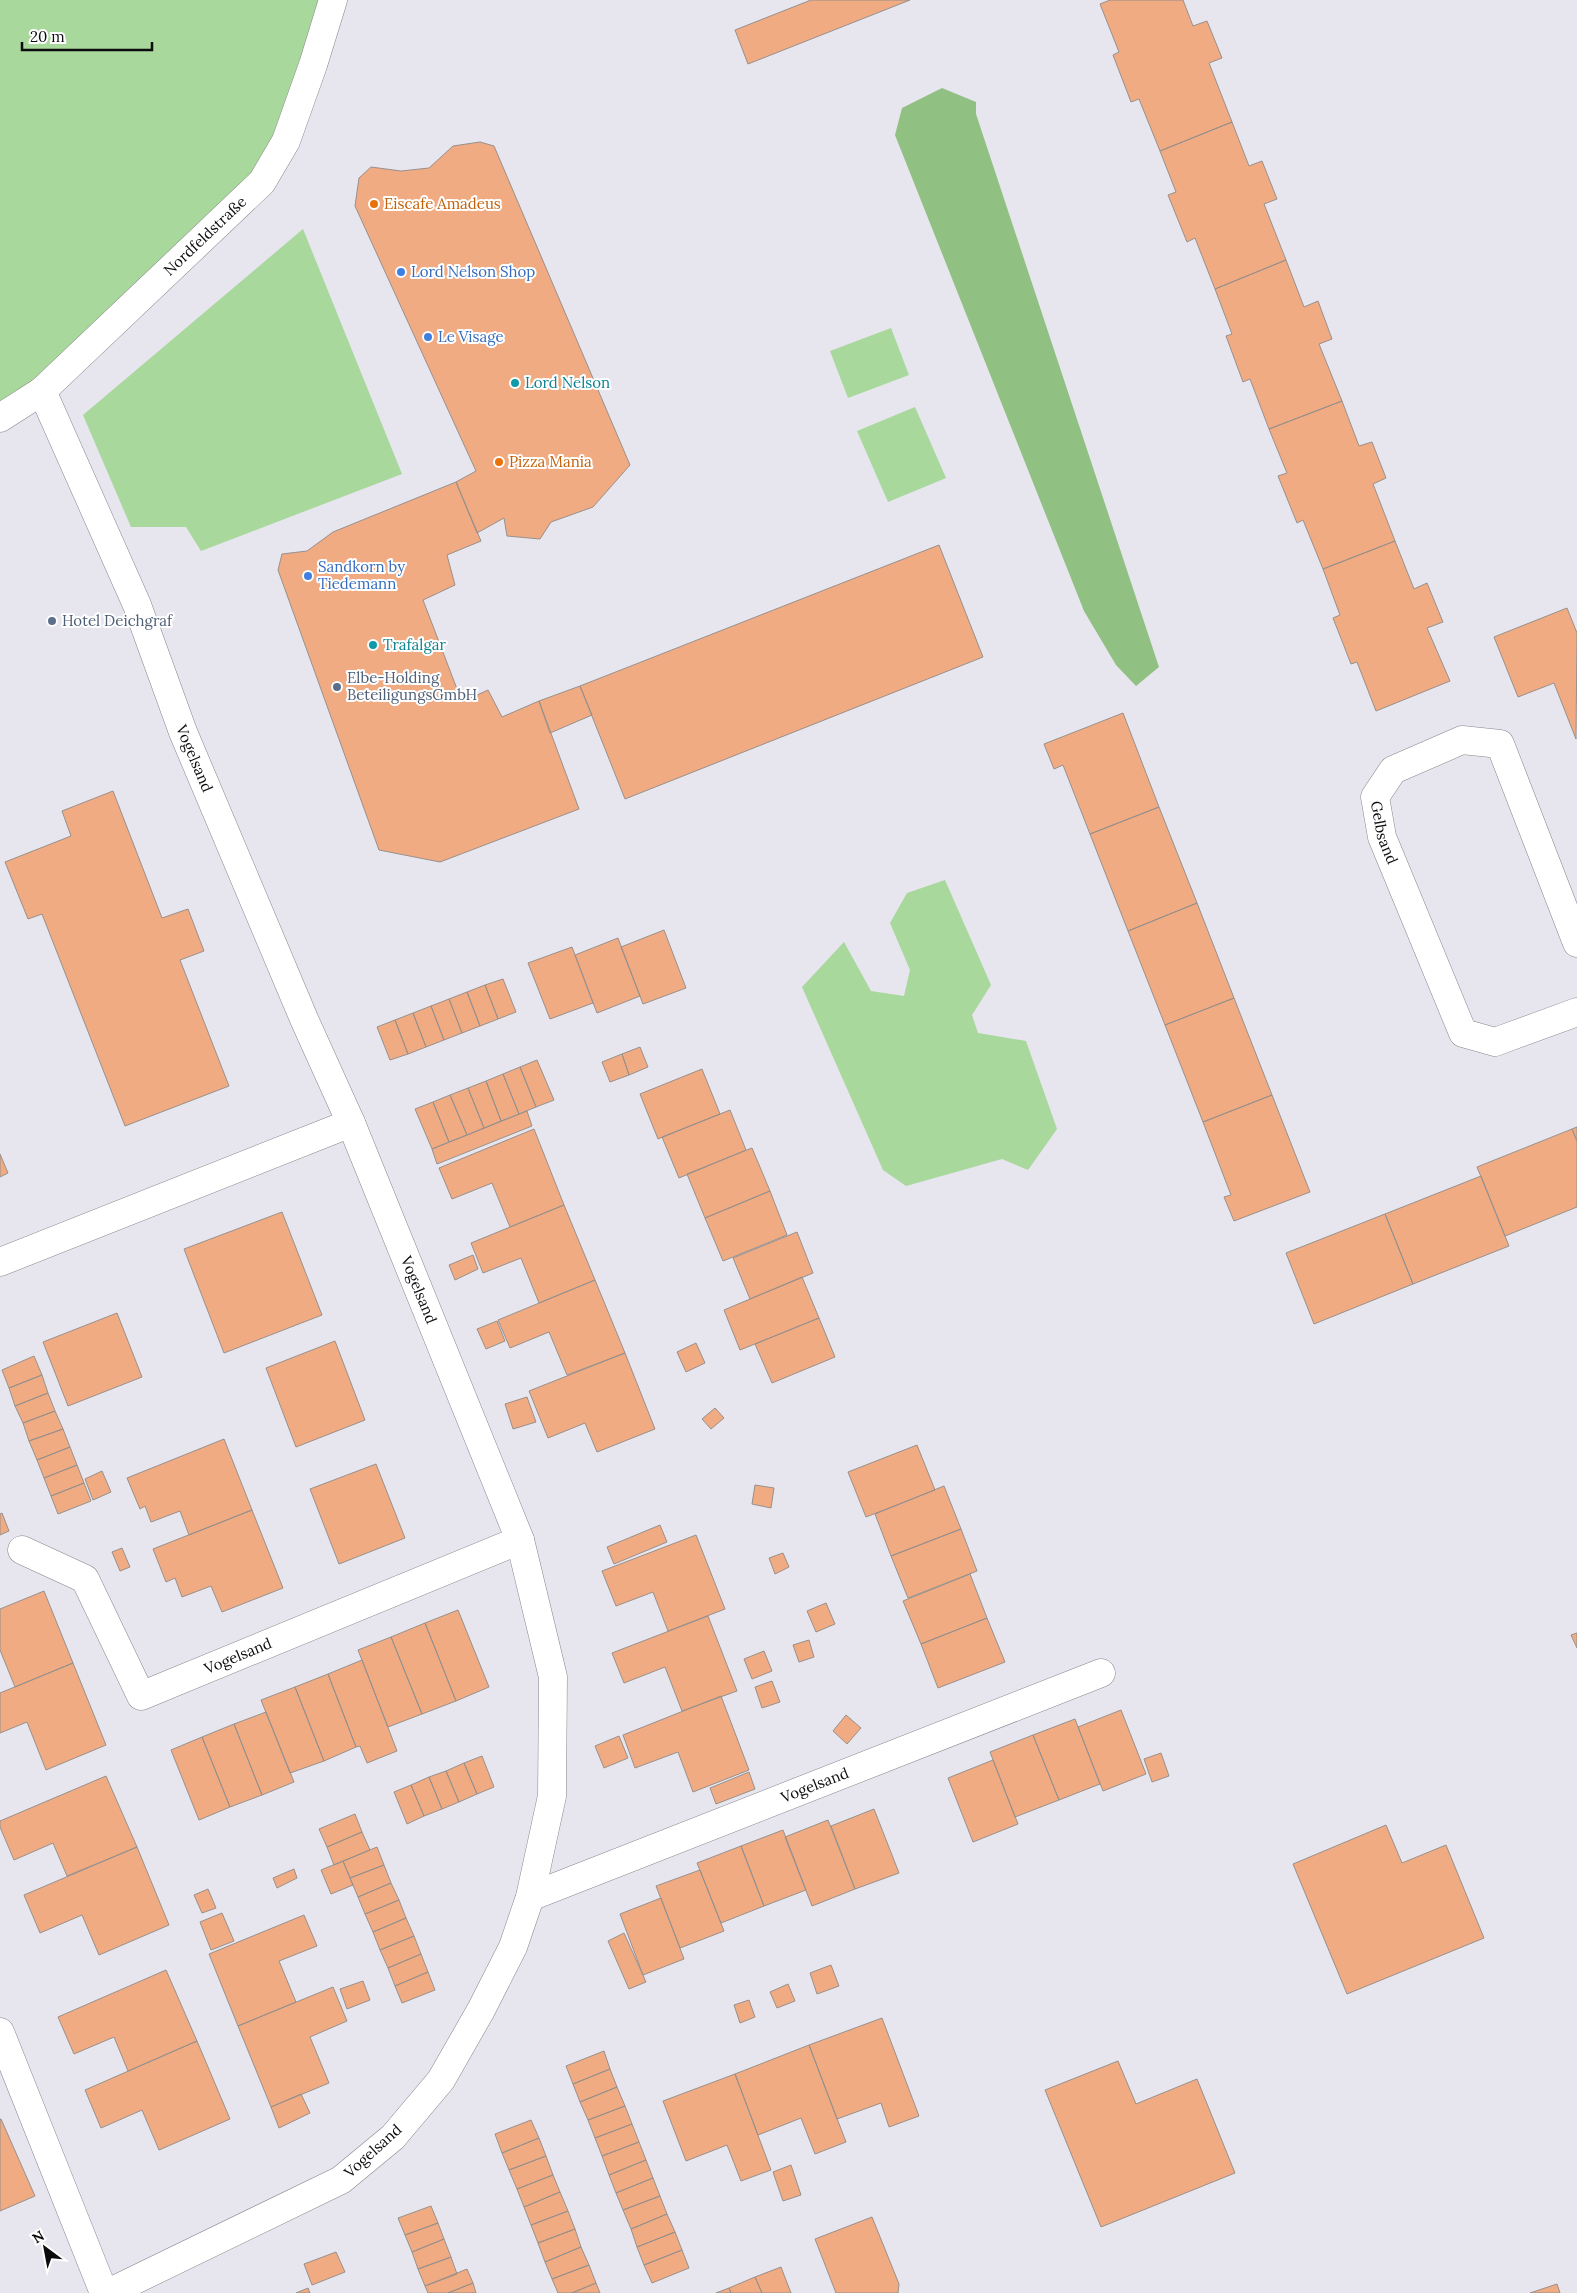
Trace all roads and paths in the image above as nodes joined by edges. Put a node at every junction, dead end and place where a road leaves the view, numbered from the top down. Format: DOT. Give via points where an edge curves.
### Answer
graph roads {
  1 [pos="333,0"];
  2 [pos="42,391"];
  3 [pos="0,418"];
  4 [pos="1577,943"];
  5 [pos="1577,1012"];
  6 [pos="351,1123"];
  7 [pos="0,1262"];
  8 [pos="520,1540"];
  9 [pos="22,1550"];
  10 [pos="1101,1673"];
  11 [pos="530,1897"];
  12 [pos="0,2032"];
  13 [pos="104,2293"];
  14 [pos="108,2293"];
  1 -- 2 [label="street, Nordfeldstraße" via="286,141 262,182"];
  2 -- 3 [label="street, Nordfeldstraße"];
  2 -- 6 [label="street, Vogelsand" via="137,605 183,732"];
  4 -- 5 [label="street, Gelbsand" via="1500,744 1462,740 1393,770 1376,797 1382,837 1463,1033 1495,1042"];
  6 -- 7 [label="street"];
  6 -- 8 [label="street, Vogelsand"];
  8 -- 9 [label="street, Vogelsand" via="140,1696 85,1579"];
  8 -- 11 [label="street, Vogelsand" via="553,1677 552,1796"];
  10 -- 11 [label="street, Vogelsand"];
  11 -- 14 [label="street, Vogelsand" via="513,1947 481,2010 441,2080 393,2137 340,2180"];
  12 -- 13 [label="street"];
}
